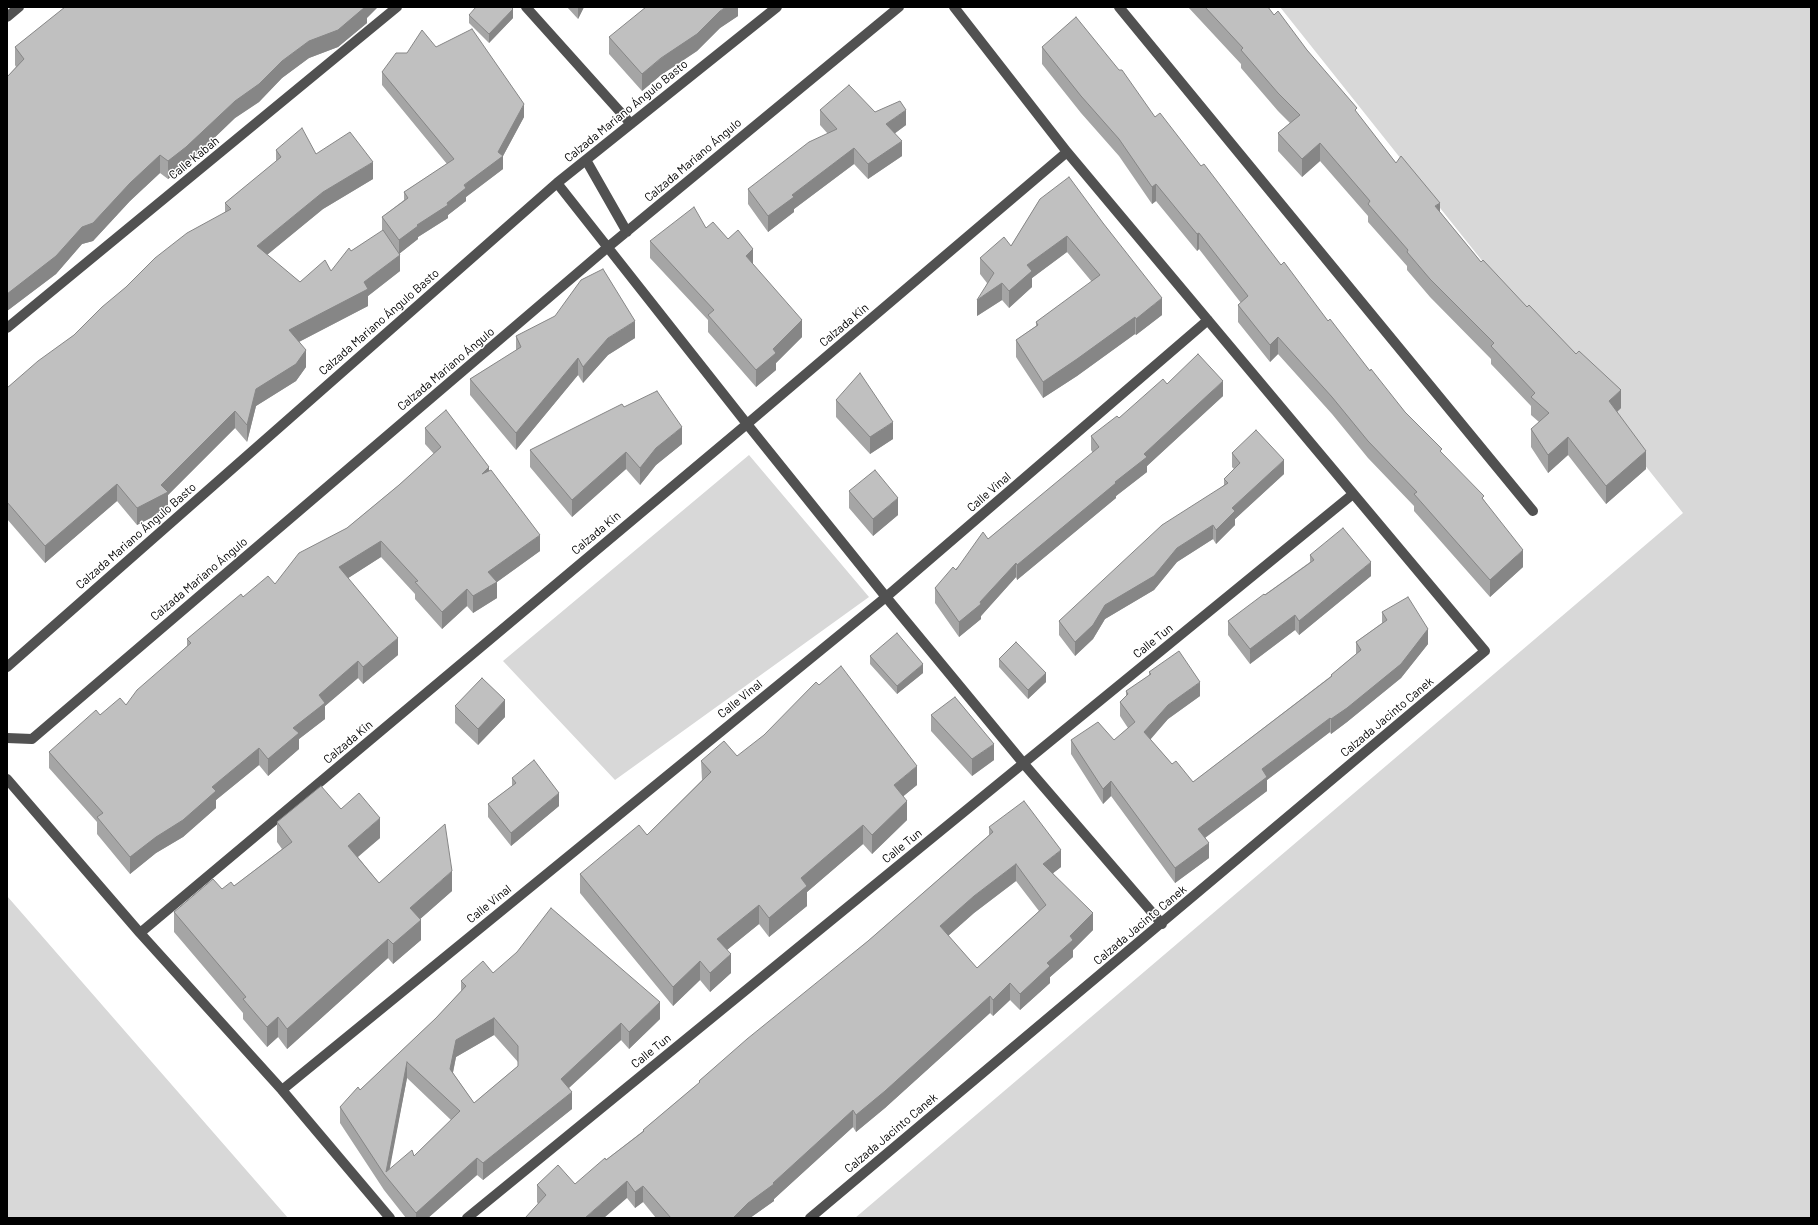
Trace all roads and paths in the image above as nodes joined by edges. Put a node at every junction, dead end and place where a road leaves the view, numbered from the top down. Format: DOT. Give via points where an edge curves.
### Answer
graph roads {
  1 [pos="19,7"];
  2 [pos="397,7"];
  3 [pos="526,7"];
  4 [pos="777,7"];
  5 [pos="899,7"];
  6 [pos="954,7"];
  7 [pos="1119,7"];
  8 [pos="7,17"];
  9 [pos="631,124"];
  10 [pos="1067,152"];
  11 [pos="586,160"];
  12 [pos="557,183"];
  13 [pos="627,232"];
  14 [pos="608,247"];
  15 [pos="1208,320"];
  16 [pos="7,328"];
  17 [pos="746,424"];
  18 [pos="1353,494"];
  19 [pos="1533,512"];
  20 [pos="886,597"];
  21 [pos="7,667"];
  22 [pos="7,738"];
  23 [pos="1024,764"];
  24 [pos="7,779"];
  25 [pos="1162,924"];
  26 [pos="140,933"];
  27 [pos="282,1090"];
  28 [pos="390,1218"];
  29 [pos="467,1218"];
  30 [pos="810,1218"];
  1 -- 8 [label="street"];
  2 -- 16 [label="street, Calle Kabah"];
  3 -- 9 [label="street"];
  4 -- 9 [label="street, Calzada Mariano Ángulo Basto"];
  5 -- 13 [label="street, Calzada Mariano Ángulo"];
  6 -- 10 [label="street"];
  7 -- 19 [label="street"];
  9 -- 11 [label="street, Calzada Mariano Ángulo Basto"];
  10 -- 15 [label="street"];
  10 -- 17 [label="street, Calzada Kin"];
  11 -- 12 [label="street, Calzada Mariano Ángulo Basto"];
  11 -- 13 [label="street"];
  12 -- 14 [label="street"];
  12 -- 21 [label="street, Calzada Mariano Ángulo Basto"];
  13 -- 14 [label="street, Calzada Mariano Ángulo"];
  14 -- 17 [label="street"];
  14 -- 22 [label="street, Calzada Mariano Ángulo" via="32,739"];
  15 -- 18 [label="street"];
  15 -- 20 [label="street, Calle Vinal"];
  17 -- 20 [label="street"];
  17 -- 26 [label="street, Calzada Kin"];
  18 -- 23 [label="street, Calle Tun"];
  18 -- 25 [label="street, Calzada Jacinto Canek" via="1485,651"];
  20 -- 23 [label="street"];
  20 -- 27 [label="street, Calle Vinal"];
  23 -- 25 [label="street"];
  23 -- 29 [label="street, Calle Tun"];
  24 -- 26 [label="street"];
  25 -- 30 [label="street, Calzada Jacinto Canek"];
  26 -- 27 [label="street"];
  27 -- 28 [label="street"];
}
